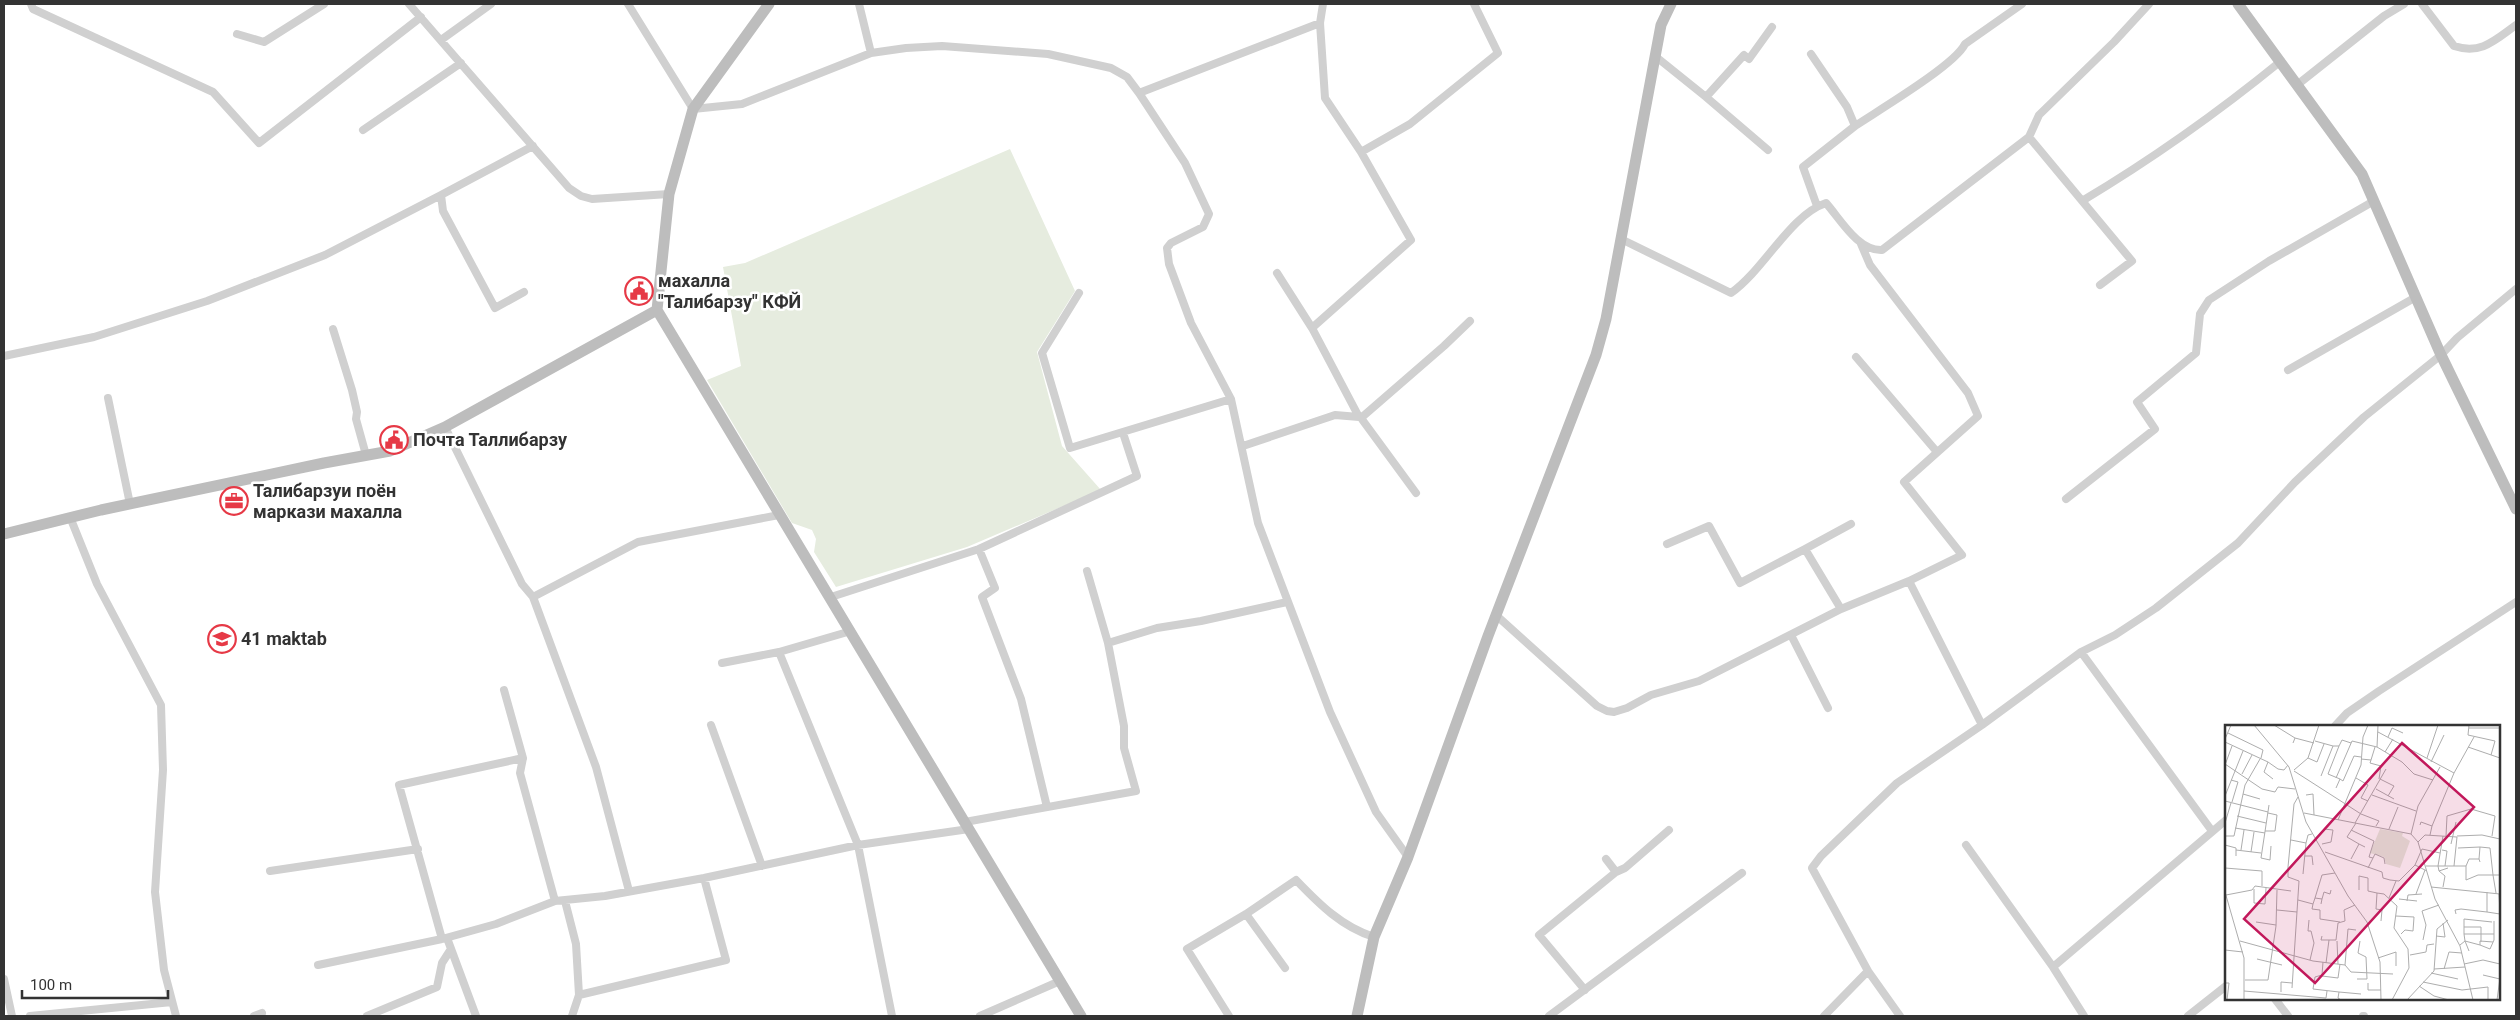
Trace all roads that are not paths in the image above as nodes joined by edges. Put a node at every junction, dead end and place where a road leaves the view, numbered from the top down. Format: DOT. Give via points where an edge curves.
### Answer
graph roads {
  1 [pos="31,4"];
  2 [pos="324,4"];
  3 [pos="409,4"];
  4 [pos="491,4"];
  5 [pos="628,4"];
  6 [pos="769,4"];
  7 [pos="859,4"];
  8 [pos="1323,4"];
  9 [pos="1474,4"];
  10 [pos="1671,4"];
  11 [pos="2022,4"];
  12 [pos="2149,4"];
  13 [pos="2238,4"];
  14 [pos="2404,4"];
  15 [pos="2422,4"];
  16 [pos="421,17"];
  17 [pos="1320,23"];
  18 [pos="2516,25"];
  19 [pos="1772,27"];
  20 [pos="237,34"];
  21 [pos="441,40"];
  22 [pos="870,53"];
  23 [pos="1811,54"];
  24 [pos="1655,56"];
  25 [pos="2281,61"];
  26 [pos="461,63"];
  27 [pos="2297,85"];
  28 [pos="1139,93"];
  29 [pos="1706,97"];
  30 [pos="693,109"];
  31 [pos="1856,126"];
  32 [pos="363,130"];
  33 [pos="2029,137"];
  34 [pos="533,146"];
  35 [pos="1768,150"];
  36 [pos="1360,152"];
  37 [pos="669,194"];
  38 [pos="441,196"];
  39 [pos="2082,201"];
  40 [pos="2374,201"];
  41 [pos="1817,206"];
  42 [pos="1621,239"];
  43 [pos="1861,244"];
  44 [pos="1277,274"];
  45 [pos="2100,285"];
  46 [pos="2516,290"];
  47 [pos="524,292"];
  48 [pos="1079,293"];
  49 [pos="2416,297"];
  50 [pos="657,310"];
  51 [pos="1470,320"];
  52 [pos="1312,328"];
  53 [pos="333,329"];
  54 [pos="2441,355"];
  55 [pos="4,356"];
  56 [pos="1856,357"];
  57 [pos="2288,370"];
  58 [pos="108,398"];
  59 [pos="1231,399"];
  60 [pos="1360,418"];
  61 [pos="445,427"];
  62 [pos="1123,433"];
  63 [pos="1243,446"];
  64 [pos="1937,452"];
  65 [pos="366,454"];
  66 [pos="1416,493"];
  67 [pos="2066,499"];
  68 [pos="130,504"];
  69 [pos="2516,509"];
  70 [pos="779,514"];
  71 [pos="70,517"];
  72 [pos="1851,524"];
  73 [pos="4,534"];
  74 [pos="1667,544"];
  75 [pos="978,549"];
  76 [pos="1806,549"];
  77 [pos="1087,571"];
  78 [pos="1909,581"];
  79 [pos="533,597"];
  80 [pos="830,597"];
  81 [pos="1287,602"];
  82 [pos="2516,602"];
  83 [pos="1842,609"];
  84 [pos="1497,616"];
  85 [pos="852,631"];
  86 [pos="1791,635"];
  87 [pos="1108,644"];
  88 [pos="780,652"];
  89 [pos="2081,652"];
  90 [pos="722,663"];
  91 [pos="504,690"];
  92 [pos="1828,708"];
  93 [pos="1982,725"];
  94 [pos="2336,725"];
  95 [pos="711,726"];
  96 [pos="523,758"];
  97 [pos="1047,807"];
  98 [pos="2225,821"];
  99 [pos="967,825"];
  100 [pos="1669,830"];
  101 [pos="2212,831"];
  102 [pos="858,845"];
  103 [pos="1966,845"];
  104 [pos="418,849"];
  105 [pos="1408,857"];
  106 [pos="1606,860"];
  107 [pos="762,866"];
  108 [pos="270,871"];
  109 [pos="1616,872"];
  110 [pos="1742,873"];
  111 [pos="704,878"];
  112 [pos="629,891"];
  113 [pos="565,901"];
  114 [pos="555,902"];
  115 [pos="1246,914"];
  116 [pos="1374,937"];
  117 [pos="445,938"];
  118 [pos="451,949"];
  119 [pos="318,964"];
  120 [pos="2053,967"];
  121 [pos="1285,968"];
  122 [pos="1868,971"];
  123 [pos="4,979"];
  124 [pos="1060,981"];
  125 [pos="2225,987"];
  126 [pos="1585,990"];
  127 [pos="579,995"];
  128 [pos="2276,1000"];
  129 [pos="172,1002"];
  130 [pos="262,1013"];
  131 [pos="2083,1014"];
  132 [pos="12,1016"];
  133 [pos="30,1016"];
  134 [pos="176,1016"];
  135 [pos="254,1016"];
  136 [pos="367,1016"];
  137 [pos="476,1016"];
  138 [pos="572,1016"];
  139 [pos="892,1016"];
  140 [pos="980,1016"];
  141 [pos="1081,1016"];
  142 [pos="1229,1016"];
  143 [pos="1357,1016"];
  144 [pos="1549,1016"];
  145 [pos="1824,1016"];
  146 [pos="1900,1016"];
  147 [pos="2074,1016"];
  148 [pos="2188,1016"];
  149 [pos="2288,1016"];
  1 -- 16 [label="street" via="34,9 213,92 259,143"];
  2 -- 20 [label="street" via="264,42"];
  3 -- 16 [label="street"];
  4 -- 21 [label="street"];
  5 -- 30 [label="street"];
  6 -- 30 [label="street"];
  7 -- 22 [label="street"];
  8 -- 17 [label="street"];
  9 -- 36 [label="street" via="1498,54 1410,124"];
  10 -- 24 [label="street" via="1661,25"];
  11 -- 31 [label="street" via="1965,44 1961,53 1927,78"];
  12 -- 33 [label="street" via="2039,115"];
  13 -- 25 [label="street"];
  14 -- 27 [label="street" via="2384,16"];
  15 -- 18 [label="street" via="2454,46 2462,49 2472,51 2489,44"];
  16 -- 21 [label="street"];
  17 -- 28 [label="street"];
  17 -- 36 [label="street" via="1325,98"];
  19 -- 29 [label="street" via="1749,59 1744,56"];
  21 -- 26 [label="street"];
  22 -- 28 [label="street" via="942,46 1048,54 1111,68 1127,77"];
  22 -- 30 [label="street" via="742,104"];
  23 -- 31 [label="street"];
  24 -- 29 [label="street"];
  24 -- 42 [label="street"];
  25 -- 27 [label="street"];
  25 -- 39 [label="street" via="2225,107 2152,159"];
  26 -- 32 [label="street"];
  26 -- 34 [label="street"];
  27 -- 40 [label="street" via="2362,174"];
  28 -- 59 [label="street" via="1185,164 1209,214 1204,227 1167,248 1191,323"];
  29 -- 35 [label="street"];
  30 -- 37 [label="street"];
  31 -- 41 [label="street" via="1803,167"];
  33 -- 39 [label="street"];
  33 -- 43 [label="street" via="1882,250 1872,251"];
  34 -- 37 [label="street" via="569,188 581,196 592,199"];
  34 -- 38 [label="street"];
  36 -- 52 [label="street" via="1410,240"];
  37 -- 50 [label="street"];
  38 -- 47 [label="street" via="443,211 495,308"];
  38 -- 55 [label="street" via="325,255 207,301 94,337"];
  39 -- 45 [label="street" via="2132,261"];
  40 -- 49 [label="street"];
  40 -- 67 [label="street" via="2269,261 2209,300 2200,314 2196,353 2137,402 2155,429"];
  41 -- 42 [label="street" via="1800,220 1744,283 1731,292"];
  41 -- 43 [label="street" via="1826,203"];
  42 -- 84 [label="street" via="1596,356"];
  43 -- 64 [label="street" via="1870,265 1968,392 1978,416"];
  44 -- 52 [label="street"];
  46 -- 54 [label="street" via="2456,338"];
  48 -- 62 [label="street" via="1042,353 1070,448"];
  49 -- 54 [label="street"];
  49 -- 57 [label="street"];
  50 -- 61 [label="street"];
  50 -- 70 [label="street"];
  51 -- 60 [label="street"];
  52 -- 60 [label="street"];
  53 -- 65 [label="street" via="352,390"];
  54 -- 69 [label="street"];
  54 -- 89 [label="street" via="2364,417 2295,482 2238,543 2156,608 2115,635"];
  56 -- 64 [label="street"];
  58 -- 68 [label="street"];
  59 -- 62 [label="street"];
  59 -- 63 [label="street"];
  60 -- 63 [label="street" via="1335,415"];
  60 -- 66 [label="street"];
  61 -- 65 [label="street" via="390,451"];
  61 -- 79 [label="street" via="522,584"];
  62 -- 75 [label="street" via="1137,476"];
  63 -- 81 [label="street" via="1258,523"];
  64 -- 78 [label="street" via="1904,482 1962,555"];
  65 -- 68 [label="street"];
  68 -- 71 [label="street"];
  70 -- 79 [label="street" via="638,542"];
  70 -- 80 [label="street"];
  71 -- 73 [label="street"];
  71 -- 129 [label="street" via="97,584 161,705 163,770 155,892 164,970"];
  72 -- 76 [label="street"];
  74 -- 76 [label="street" via="1708,526 1740,583"];
  75 -- 80 [label="street"];
  75 -- 97 [label="street" via="995,588 982,597 1021,699"];
  76 -- 83 [label="street"];
  77 -- 87 [label="street"];
  78 -- 83 [label="street"];
  78 -- 93 [label="street"];
  79 -- 112 [label="street" via="596,767"];
  80 -- 85 [label="street"];
  81 -- 87 [label="street" via="1157,628"];
  81 -- 105 [label="street" via="1330,712 1376,812"];
  82 -- 94 [label="street" via="2355,708"];
  83 -- 86 [label="street"];
  84 -- 86 [label="street" via="1607,712 1627,708 1651,695 1699,681"];
  84 -- 105 [label="street"];
  85 -- 88 [label="street"];
  85 -- 99 [label="street"];
  86 -- 92 [label="street"];
  87 -- 97 [label="street" via="1124,726 1124,748 1136,792"];
  88 -- 90 [label="street"];
  88 -- 102 [label="street"];
  89 -- 93 [label="street"];
  89 -- 101 [label="street"];
  91 -- 96 [label="street"];
  93 -- 122 [label="street" via="1896,783 1812,868"];
  95 -- 107 [label="street"];
  96 -- 104 [label="street" via="399,785"];
  96 -- 114 [label="street" via="520,773"];
  97 -- 99 [label="street"];
  98 -- 101 [label="street"];
  99 -- 102 [label="street"];
  99 -- 124 [label="street"];
  100 -- 109 [label="street"];
  101 -- 120 [label="street"];
  102 -- 107 [label="street"];
  102 -- 139 [label="street"];
  103 -- 120 [label="street"];
  104 -- 108 [label="street"];
  104 -- 117 [label="street"];
  105 -- 116 [label="street"];
  106 -- 109 [label="street"];
  107 -- 111 [label="street"];
  109 -- 126 [label="street" via="1539,936"];
  110 -- 126 [label="street"];
  111 -- 112 [label="street"];
  111 -- 127 [label="street" via="726,960"];
  112 -- 113 [label="street"];
  113 -- 114 [label="street"];
  113 -- 127 [label="street" via="576,944"];
  114 -- 117 [label="street" via="496,924"];
  115 -- 116 [label="street" via="1296,880 1354,931"];
  115 -- 121 [label="street"];
  115 -- 142 [label="street" via="1187,948"];
  116 -- 143 [label="street"];
  117 -- 118 [label="street"];
  117 -- 119 [label="street"];
  118 -- 136 [label="street" via="442,962 438,987"];
  118 -- 137 [label="street"];
  120 -- 131 [label="street"];
  122 -- 145 [label="street"];
  122 -- 146 [label="street"];
  123 -- 132 [label="street"];
  124 -- 140 [label="street"];
  124 -- 141 [label="street"];
  125 -- 148 [label="street"];
  126 -- 144 [label="street"];
  127 -- 138 [label="street"];
  128 -- 149 [label="street"];
  129 -- 133 [label="street"];
  129 -- 134 [label="street"];
  130 -- 135 [label="street"];
  131 -- 147 [label="street"];
}
